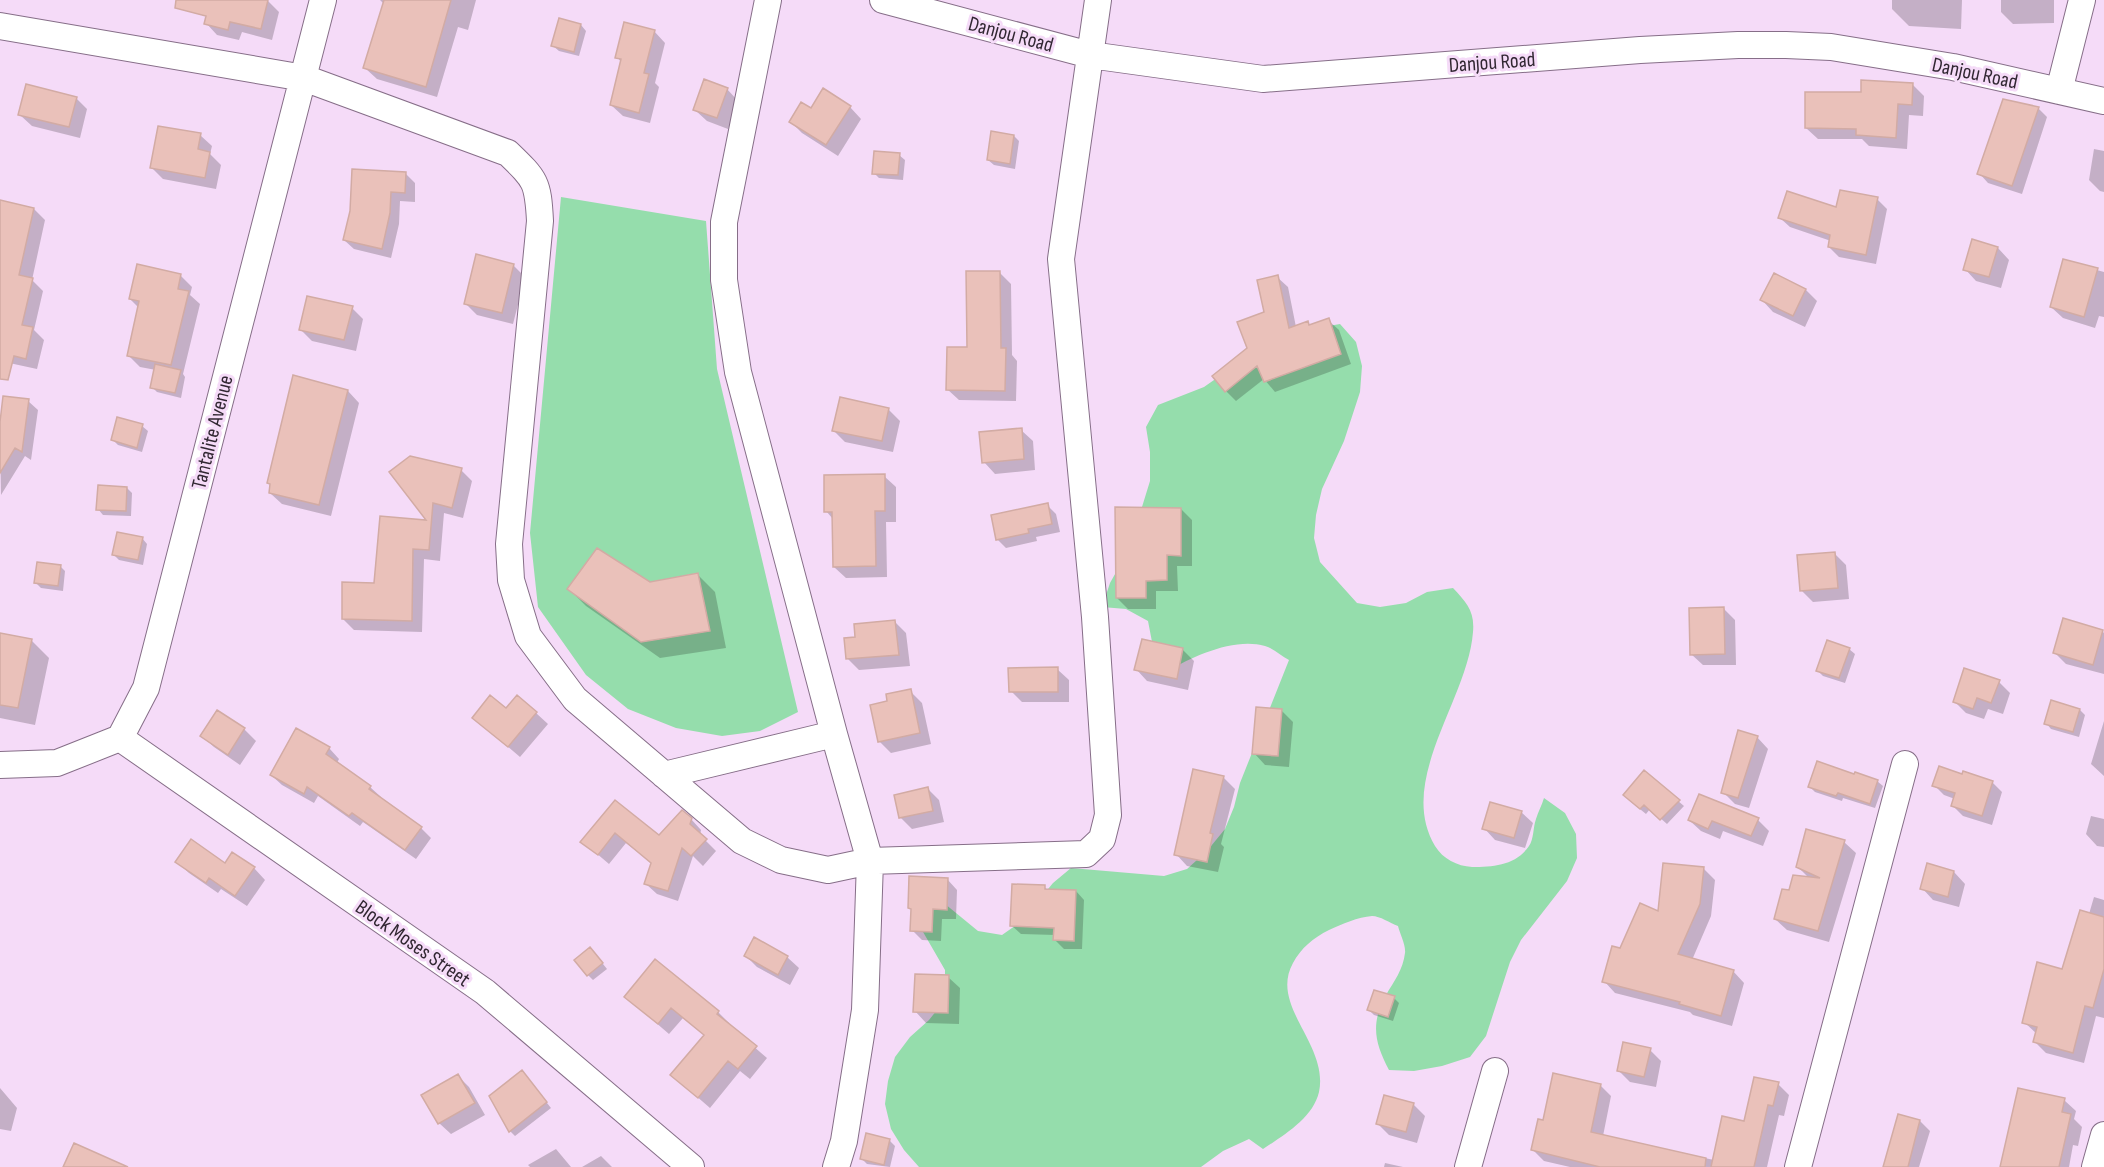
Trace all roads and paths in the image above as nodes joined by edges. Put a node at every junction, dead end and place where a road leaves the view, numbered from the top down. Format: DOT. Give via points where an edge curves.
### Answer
graph roads {
  1 [pos="323,0"];
  2 [pos="768,0"];
  3 [pos="883,0"];
  4 [pos="1098,0"];
  5 [pos="2082,0"];
  6 [pos="0,26"];
  7 [pos="1090,55"];
  8 [pos="304,78"];
  9 [pos="2059,91"];
  10 [pos="2104,101"];
  11 [pos="834,734"];
  12 [pos="120,738"];
  13 [pos="1905,764"];
  14 [pos="0,765"];
  15 [pos="664,775"];
  16 [pos="870,861"];
  17 [pos="1495,1071"];
  18 [pos="2104,1135"];
  19 [pos="691,1167"];
  20 [pos="836,1167"];
  21 [pos="1468,1167"];
  22 [pos="1798,1167"];
  23 [pos="2095,1167"];
  1 -- 8 [label="street, Tantalite Avenue"];
  2 -- 11 [label="street" via="724,222 724,280 738,372"];
  3 -- 7 [label="street, Danjou Road"];
  4 -- 7 [label="street"];
  5 -- 9 [label="street"];
  6 -- 8 [label="street"];
  7 -- 9 [label="street, Danjou Road" via="1263,79 1640,50 1831,46 1953,67"];
  7 -- 16 [label="street" via="1061,259 1095,617 1108,815 1101,839 1086,854"];
  8 -- 12 [label="street, Tantalite Avenue" via="146,688"];
  8 -- 15 [label="street" via="508,153 530,174 538,192 540,221 509,544 511,580 528,636 575,699"];
  9 -- 10 [label="street, Danjou Road"];
  11 -- 15 [label="street"];
  11 -- 16 [label="street"];
  12 -- 14 [label="street" via="57,763"];
  12 -- 19 [label="street, Block Moses Street" via="485,992"];
  13 -- 22 [label="street"];
  15 -- 16 [label="street" via="742,841 781,860 828,870"];
  16 -- 20 [label="street" via="865,1010 844,1141"];
  17 -- 21 [label="street"];
  18 -- 23 [label="street"];
}
